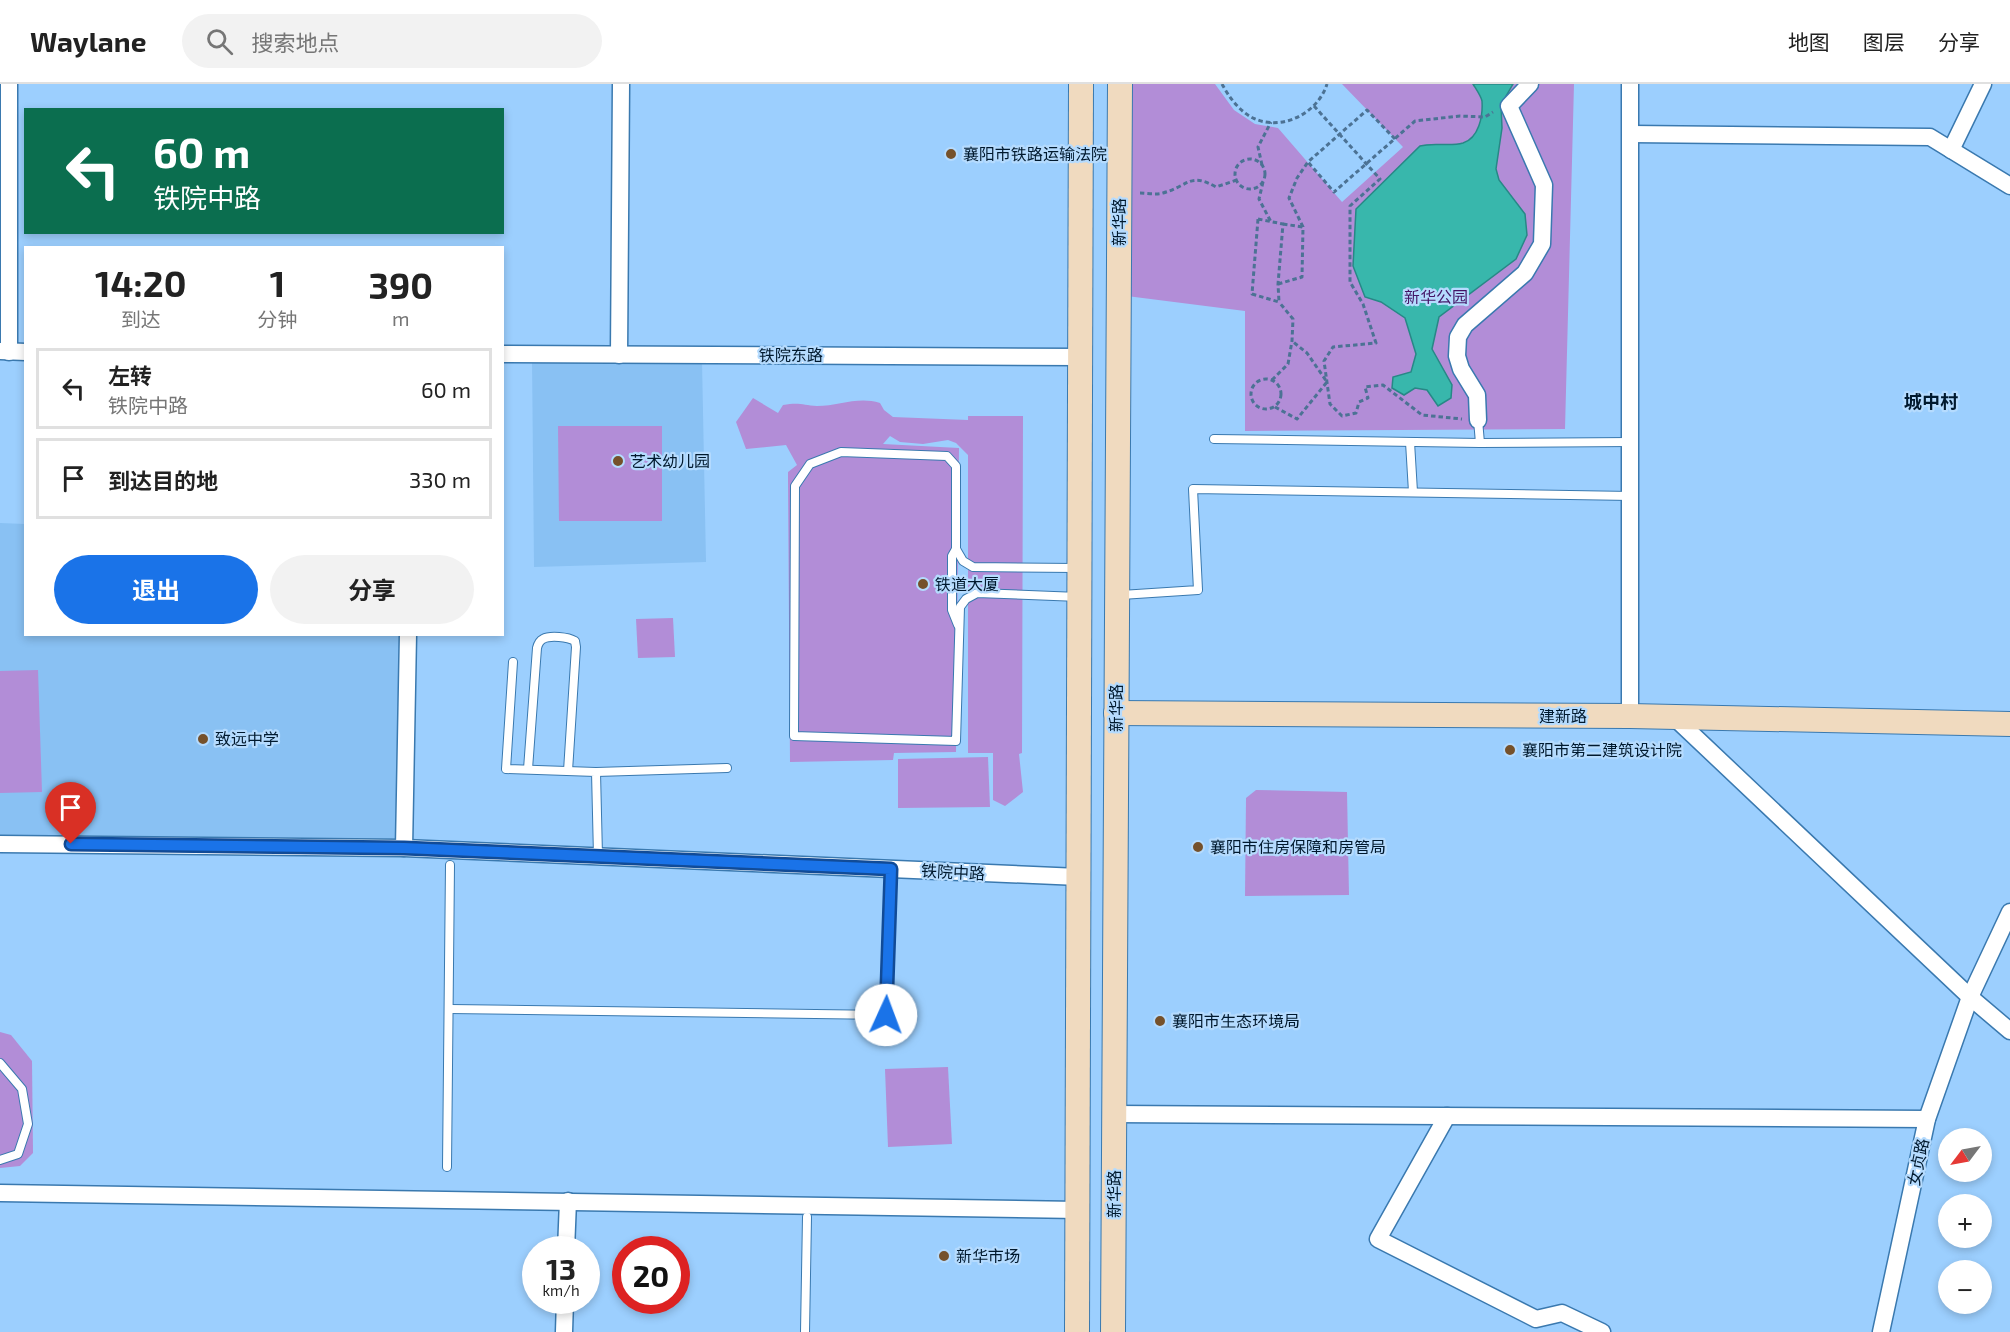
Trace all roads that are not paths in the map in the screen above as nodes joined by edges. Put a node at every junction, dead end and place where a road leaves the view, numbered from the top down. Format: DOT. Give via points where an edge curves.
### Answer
graph roads {
  1 [pos="9,84"];
  2 [pos="621,84"];
  3 [pos="1081,84"];
  4 [pos="1120,84"];
  5 [pos="1530,84"];
  6 [pos="1630,84"];
  7 [pos="1983,84"];
  8 [pos="1631,134"];
  9 [pos="1951,150"];
  10 [pos="2010,186"];
  11 [pos="12,352"];
  12 [pos="504,354"];
  13 [pos="619,355"];
  14 [pos="1080,357"];
  15 [pos="1478,420"];
  16 [pos="1214,439"];
  17 [pos="1410,442"];
  18 [pos="1631,442"];
  19 [pos="1480,443"];
  20 [pos="1413,492"];
  21 [pos="1630,496"];
  22 [pos="956,549"];
  23 [pos="1080,568"];
  24 [pos="1117,595"];
  25 [pos="1080,597"];
  26 [pos="959,628"];
  27 [pos="408,636"];
  28 [pos="513,662"];
  29 [pos="1116,713"];
  30 [pos="1630,716"];
  31 [pos="1675,718"];
  32 [pos="2010,724"];
  33 [pos="727,768"];
  34 [pos="528,770"];
  35 [pos="568,771"];
  36 [pos="596,772"];
  37 [pos="0,844"];
  38 [pos="404,848"];
  39 [pos="598,856"];
  40 [pos="450,865"];
  41 [pos="891,869"];
  42 [pos="1079,878"];
  43 [pos="2010,912"];
  44 [pos="1970,997"];
  45 [pos="450,1009"];
  46 [pos="2010,1031"];
  47 [pos="0,1063"];
  48 [pos="1114,1114"];
  49 [pos="1447,1116"];
  50 [pos="1927,1119"];
  51 [pos="0,1160"];
  52 [pos="447,1167"];
  53 [pos="0,1194"];
  54 [pos="568,1201"];
  55 [pos="1078,1210"];
  56 [pos="807,1217"];
  57 [pos="567,1236"];
  58 [pos="565,1314"];
  59 [pos="564,1332"];
  60 [pos="806,1332"];
  61 [pos="1077,1332"];
  62 [pos="1113,1332"];
  63 [pos="1602,1332"];
  64 [pos="1881,1332"];
  1 -- 11 [label="street"];
  2 -- 13 [label="street"];
  3 -- 14 [label="main road"];
  4 -- 24 [label="main road, 新华路"];
  5 -- 15 [label="street" via="1509,106 1544,184 1542,244 1525,273 1465,325 1458,336 1457,356 1477,395"];
  6 -- 8 [label="street"];
  7 -- 9 [label="street"];
  8 -- 9 [label="street" via="1930,137"];
  8 -- 18 [label="street"];
  9 -- 10 [label="street"];
  12 -- 13 [label="street, 铁院东路"];
  13 -- 14 [label="street, 铁院东路"];
  14 -- 23 [label="main road"];
  15 -- 19 [label="lane"];
  16 -- 17 [label="lane"];
  17 -- 19 [label="lane"];
  17 -- 20 [label="lane"];
  18 -- 19 [label="lane"];
  18 -- 21 [label="street"];
  20 -- 21 [label="lane"];
  20 -- 24 [label="lane" via="1193,489 1198,590"];
  21 -- 30 [label="street"];
  22 -- 23 [label="lane" via="963,561 973,567"];
  22 -- 26 [label="lane" via="952,556 952,610"];
  22 -- 26 [label="lane" via="956,466 947,456 841,452 810,464 795,486 794,736 956,741"];
  23 -- 25 [label="main road"];
  24 -- 29 [label="main road, 新华路"];
  25 -- 26 [label="lane" via="977,593 960,607"];
  25 -- 42 [label="main road"];
  27 -- 38 [label="street"];
  28 -- 34 [label="lane" via="506,769"];
  29 -- 30 [label="main road, 建新路"];
  29 -- 48 [label="main road, 新华路"];
  30 -- 31 [label="main road, 建新路"];
  31 -- 32 [label="main road, 建新路"];
  31 -- 44 [label="street"];
  33 -- 36 [label="lane"];
  34 -- 35 [label="lane"];
  34 -- 35 [label="lane" via="539,641 569,638 576,647"];
  35 -- 36 [label="lane"];
  36 -- 39 [label="lane"];
  37 -- 38 [label="street, 铁院中路"];
  38 -- 39 [label="street, 铁院中路"];
  39 -- 41 [label="street, 铁院中路"];
  40 -- 45 [label="lane"];
  41 -- 42 [label="street, 铁院中路"];
  41 -- 45 [label="lane" via="886,1015"];
  42 -- 55 [label="main road"];
  43 -- 44 [label="street, 女贞路"];
  44 -- 46 [label="street"];
  44 -- 50 [label="street, 女贞路"];
  45 -- 52 [label="lane"];
  47 -- 51 [label="lane" via="22,1089 28,1124 18,1154"];
  48 -- 49 [label="street"];
  48 -- 62 [label="main road, 新华路"];
  49 -- 50 [label="street"];
  49 -- 63 [label="street" via="1378,1239 1536,1319 1562,1313"];
  50 -- 64 [label="street, 女贞路"];
  53 -- 54 [label="street"];
  54 -- 55 [label="street"];
  54 -- 57 [label="street"];
  55 -- 61 [label="main road"];
  56 -- 60 [label="lane"];
  58 -- 59 [label="street"];
}
